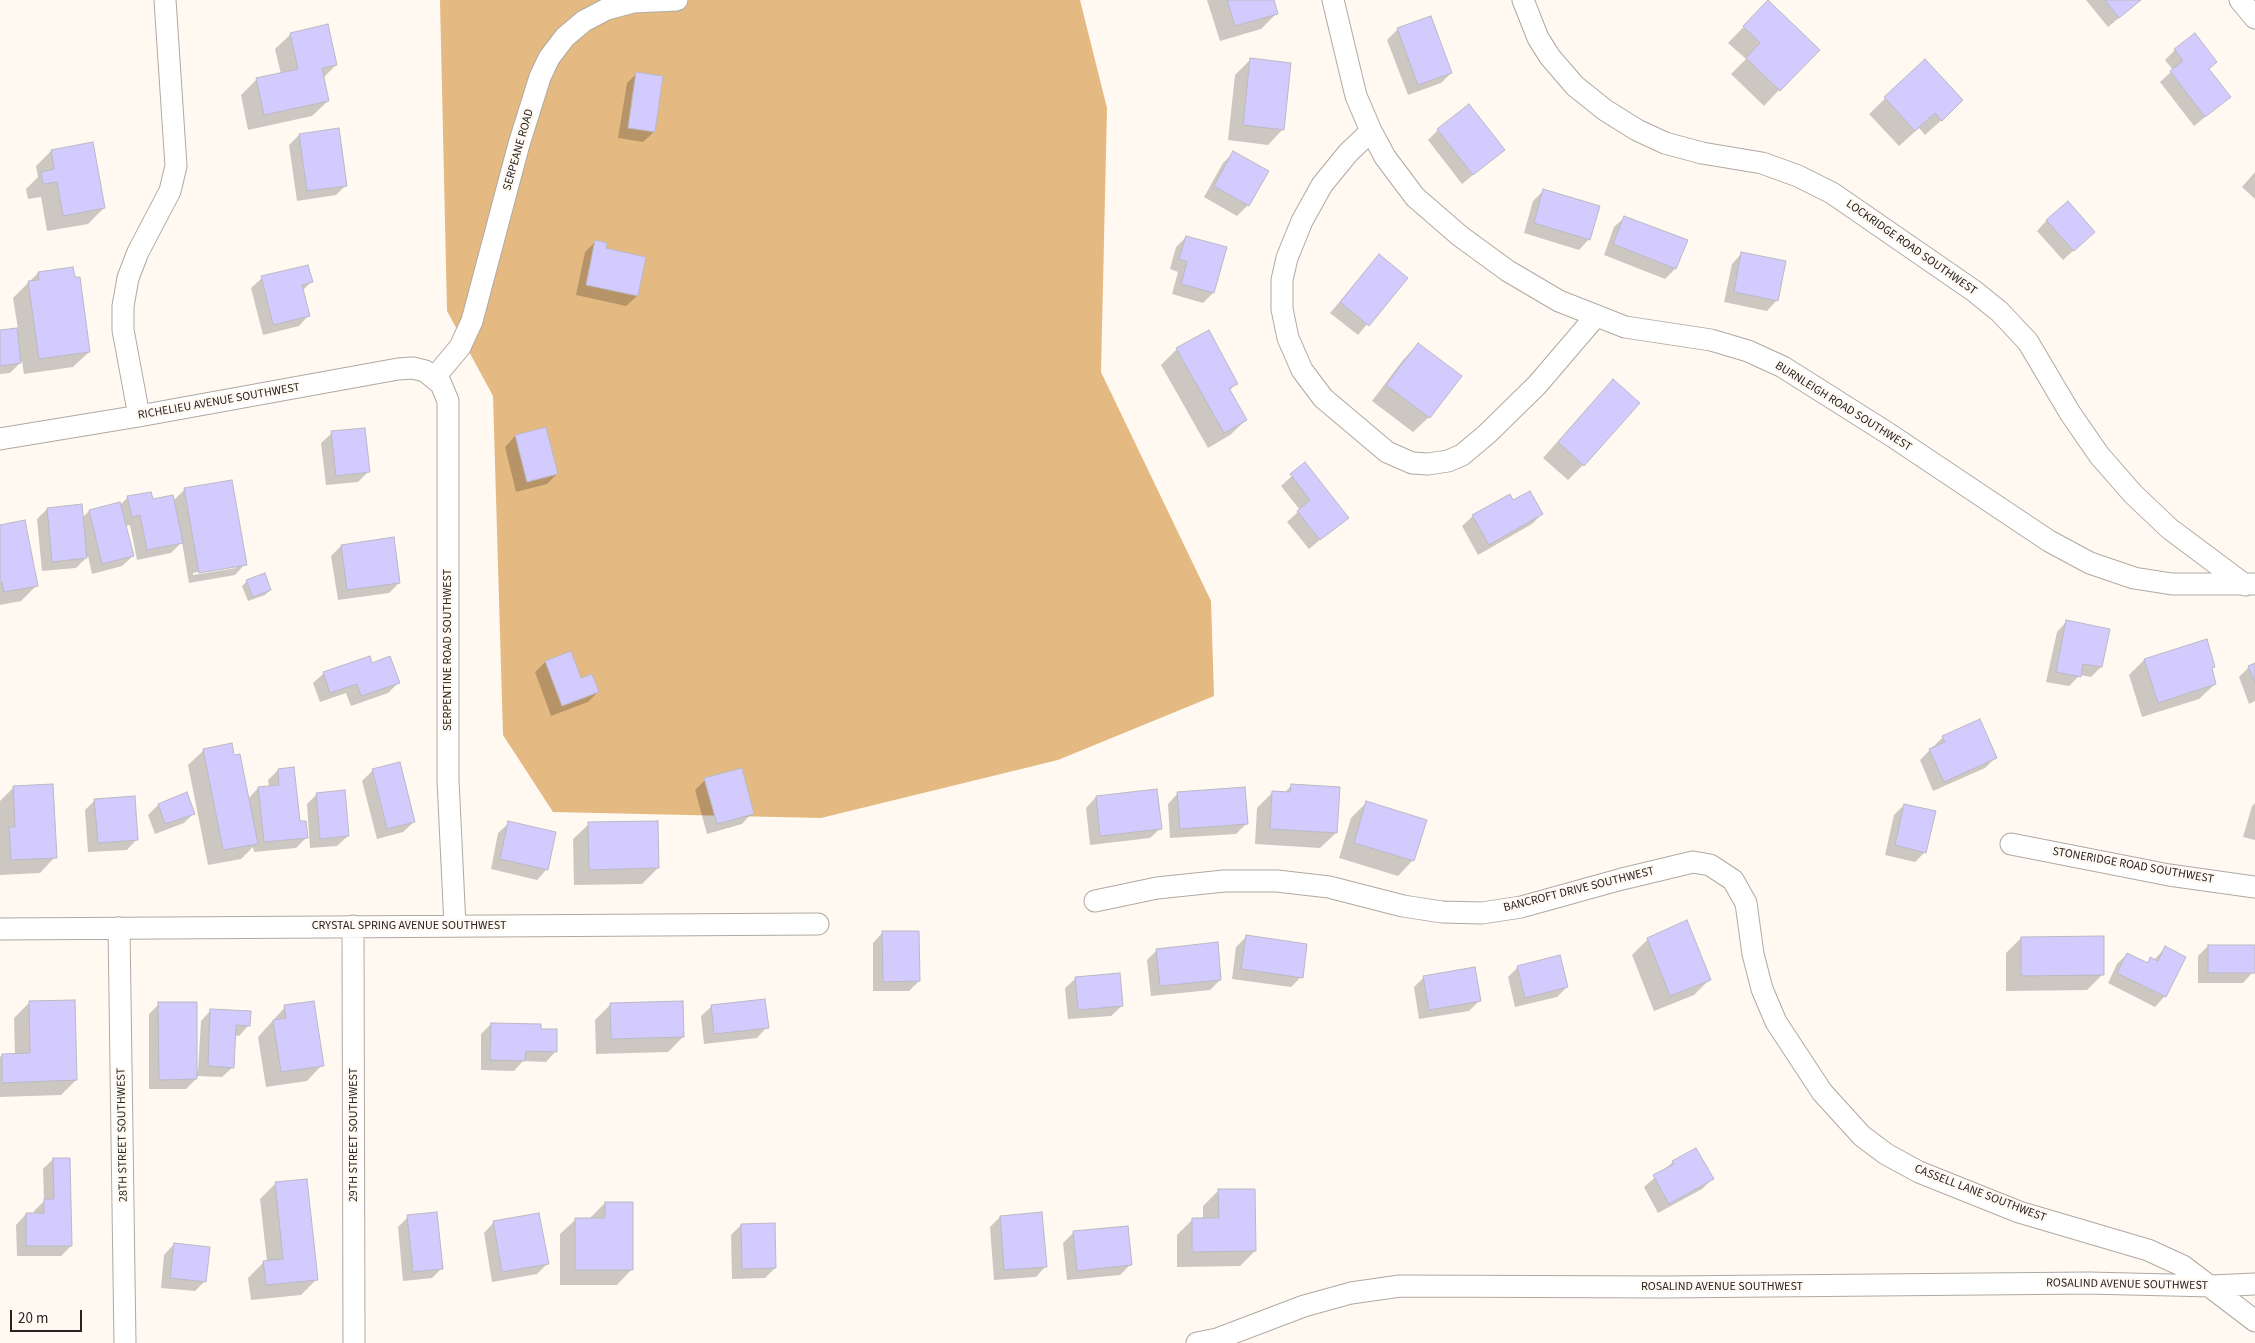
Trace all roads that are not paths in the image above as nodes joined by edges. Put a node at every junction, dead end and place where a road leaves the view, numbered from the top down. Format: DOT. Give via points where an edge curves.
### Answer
graph roads {
  1 [pos="165,0"];
  2 [pos="677,0"];
  3 [pos="1333,0"];
  4 [pos="1523,0"];
  5 [pos="2240,0"];
  6 [pos="2255,18"];
  7 [pos="1370,131"];
  8 [pos="1596,316"];
  9 [pos="435,378"];
  10 [pos="140,416"];
  11 [pos="0,439"];
  12 [pos="2250,584"];
  13 [pos="2011,844"];
  14 [pos="1733,880"];
  15 [pos="2255,887"];
  16 [pos="1095,901"];
  17 [pos="818,924"];
  18 [pos="353,926"];
  19 [pos="455,926"];
  20 [pos="119,928"];
  21 [pos="0,929"];
  22 [pos="2255,1284"];
  23 [pos="2211,1286"];
  24 [pos="2255,1321"];
  25 [pos="125,1343"];
  26 [pos="354,1343"];
  27 [pos="1197,1343"];
  1 -- 10 [label="street" via="176,166 170,191 131,269 122,306 123,330"];
  2 -- 9 [label="street, SERPEANE ROAD" via="632,2 607,9 584,21 565,37 549,58 519,144 472,321 460,347"];
  3 -- 7 [label="street, BURNLEIGH ROAD SOUTHWEST" via="1356,96"];
  4 -- 12 [label="street, LOCKRIDGE ROAD SOUTHWEST" via="1538,38 1550,57 1576,86 1605,110 1665,143 1762,163 1798,176 1832,193 1987,301 2028,342 2099,455 2133,494 2170,529"];
  5 -- 6 [label="street"];
  7 -- 8 [label="street, BURNLEIGH ROAD SOUTHWEST" via="1415,197 1460,236 1542,291"];
  7 -- 8 [label="street" via="1322,185 1302,221 1287,258 1282,280 1282,309 1288,338 1302,370 1323,398 1387,452 1412,463 1428,464 1448,462 1462,455 1538,385"];
  8 -- 12 [label="street, BURNLEIGH ROAD SOUTHWEST" via="1625,327 1711,340 1748,351 1783,367 2049,541 2090,563 2134,578 2172,584"];
  9 -- 10 [label="street, RICHELIEU AVENUE SOUTHWEST" via="413,368 398,369"];
  9 -- 19 [label="street, SERPENTINE ROAD SOUTHWEST" via="448,400 448,770"];
  10 -- 11 [label="street, RICHELIEU AVENUE SOUTHWEST"];
  13 -- 15 [label="street, STONERIDGE ROAD SOUTHWEST" via="2169,875"];
  14 -- 16 [label="street, BANCROFT DRIVE SOUTHWEST" via="1710,865 1693,862 1521,907 1482,912 1413,908 1329,888 1277,881 1224,880"];
  14 -- 23 [label="street, CASSELL LANE SOUTHWEST" via="1746,903 1755,962 1776,1022 1822,1092 1862,1136 1919,1172 2019,1212 2148,1250 2183,1266"];
  17 -- 19 [label="street, CRYSTAL SPRING AVENUE SOUTHWEST"];
  18 -- 19 [label="street, CRYSTAL SPRING AVENUE SOUTHWEST"];
  18 -- 20 [label="street, CRYSTAL SPRING AVENUE SOUTHWEST"];
  18 -- 26 [label="street, 29TH STREET SOUTHWEST"];
  20 -- 21 [label="street, CRYSTAL SPRING AVENUE SOUTHWEST"];
  20 -- 25 [label="street, 28TH STREET SOUTHWEST"];
  22 -- 23 [label="street, ROSALIND AVENUE SOUTHWEST"];
  23 -- 24 [label="street, CASSELL LANE SOUTHWEST"];
  23 -- 27 [label="street, ROSALIND AVENUE SOUTHWEST" via="2090,1283 1665,1288 1400,1286 1351,1293 1304,1306 1226,1336"];
}
